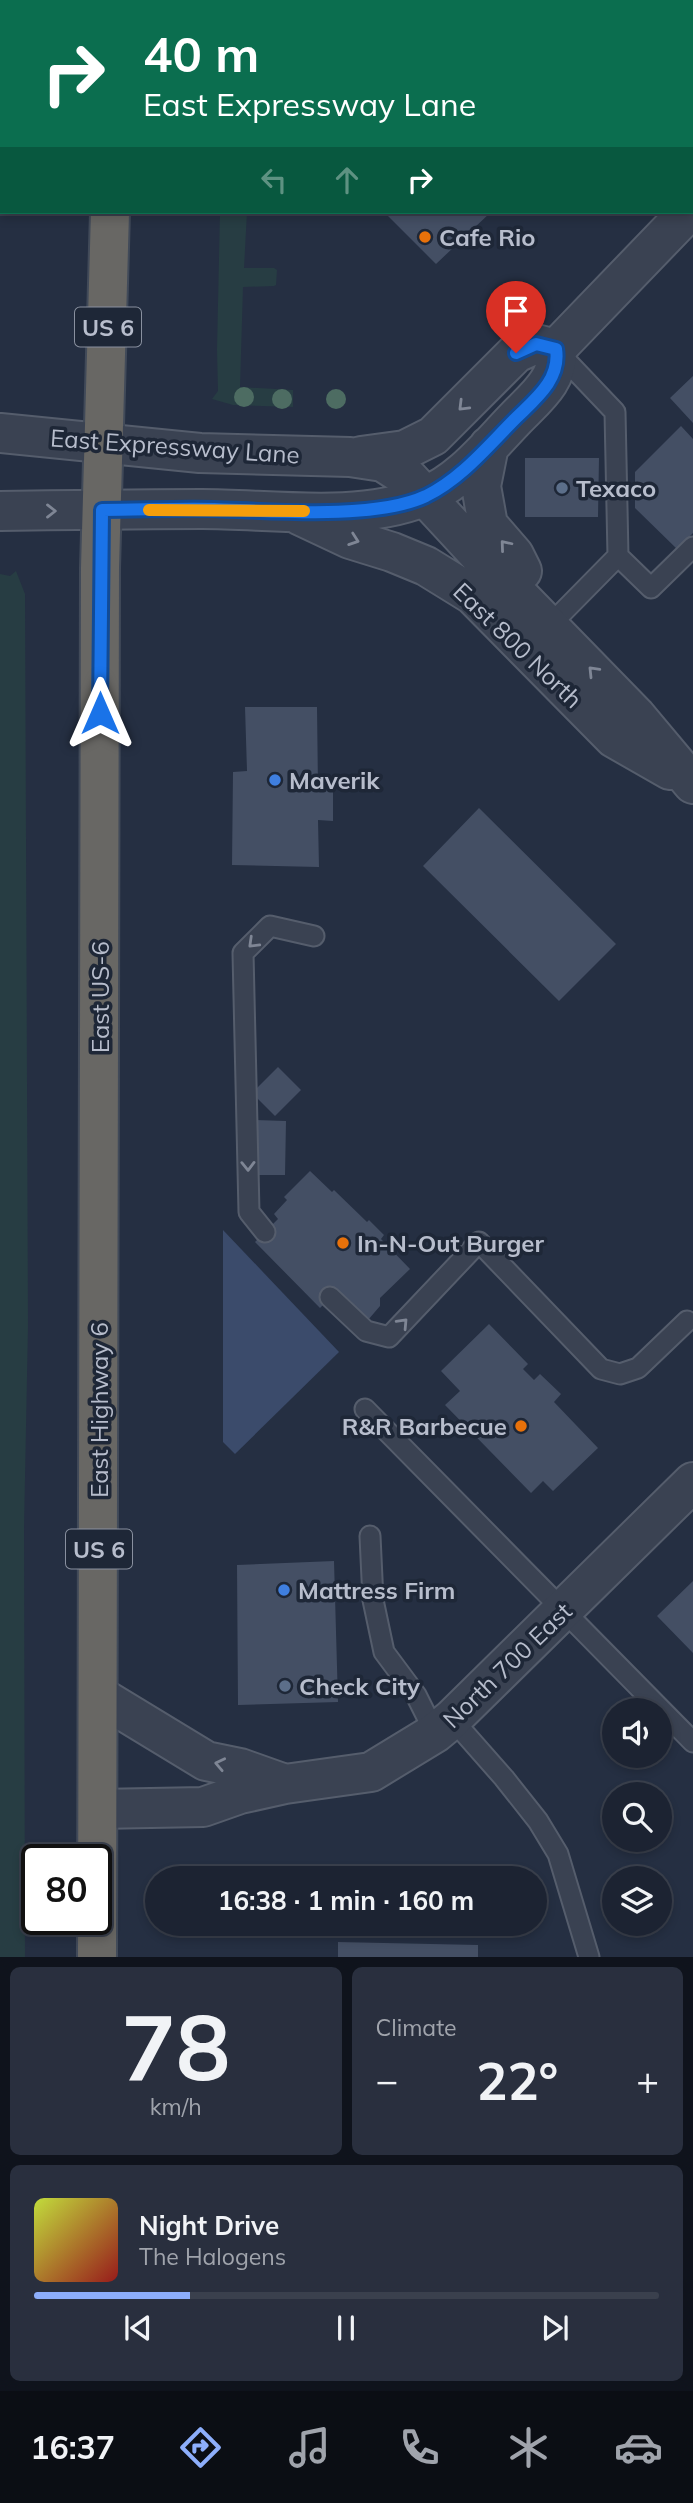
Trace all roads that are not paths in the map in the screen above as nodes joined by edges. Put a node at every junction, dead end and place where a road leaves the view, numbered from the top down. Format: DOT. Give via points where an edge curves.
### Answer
graph roads {
  1 [pos="110,214"];
  2 [pos="686,214"];
  3 [pos="556,349"];
  4 [pos="0,433"];
  5 [pos="433,436"];
  6 [pos="105,443"];
  7 [pos="489,446"];
  8 [pos="350,457"];
  9 [pos="425,496"];
  10 [pos="102,510"];
  11 [pos="0,511"];
  12 [pos="292,511"];
  13 [pos="693,547"];
  14 [pos="618,556"];
  15 [pos="473,595"];
  16 [pos="549,626"];
  17 [pos="314,936"];
  18 [pos="99,1072"];
  19 [pos="265,1232"];
  20 [pos="330,1297"];
  21 [pos="688,1321"];
  22 [pos="365,1409"];
  23 [pos="693,1482"];
  24 [pos="370,1536"];
  25 [pos="564,1611"];
  26 [pos="99,1696"];
  27 [pos="444,1726"];
  28 [pos="693,1742"];
  29 [pos="285,1784"];
  30 [pos="98,1809"];
  31 [pos="97,1957"];
  32 [pos="589,1957"];
  1 -- 6 [label="highway, US 6"];
  2 -- 3 [label="street"];
  3 -- 5 [label="street, one-way" via="536,344 516,353"];
  3 -- 7 [label="street" via="558,363 547,386"];
  3 -- 14 [label="lane" via="615,412"];
  4 -- 6 [label="street, East Expressway Lane"];
  5 -- 8 [label="street" via="405,450"];
  5 -- 9 [label="street"];
  6 -- 8 [label="street, East Expressway Lane" via="200,453"];
  6 -- 10 [label="highway, US 6"];
  7 -- 9 [label="street" via="466,470"];
  16 -- 7 [label="street, one-way" via="514,555 488,525 481,486"];
  8 -- 9 [label="street, East 800 North" via="383,462"];
  9 -- 12 [label="street" via="364,509"];
  9 -- 15 [label="street" via="448,552"];
  9 -- 16 [label="street, East 800 North"];
  11 -- 10 [label="street, one-way"];
  10 -- 12 [label="street"];
  10 -- 18 [label="highway, East US-6 / US 6"];
  12 -- 15 [label="street, East 800 North, one-way" via="350,539 426,566"];
  13 -- 14 [label="lane" via="651,588"];
  14 -- 16 [label="lane"];
  15 -- 16 [label="street, East 800 North, one-way" via="614,738 693,784 636,716"];
  17 -- 19 [label="lane, one-way" via="270,926 243,953 250,1212"];
  18 -- 26 [label="highway, East Highway 6 / US 6"];
  20 -- 21 [label="lane, one-way" via="366,1331 389,1337 479,1242 601,1369 620,1374 638,1368"];
  22 -- 25 [label="lane"];
  23 -- 25 [label="street, North 700 East"];
  24 -- 27 [label="lane" via="373,1601 384,1652"];
  25 -- 27 [label="street, North 700 East"];
  25 -- 28 [label="lane"];
  29 -- 26 [label="street, North 700 East, one-way" via="206,1760"];
  26 -- 30 [label="highway, East Highway 6 / US 6"];
  27 -- 29 [label="street, North 700 East" via="371,1772"];
  27 -- 32 [label="lane" via="513,1789 538,1821 558,1854"];
  29 -- 30 [label="street, North 700 East" via="203,1807"];
  30 -- 31 [label="highway, East Highway 6 / US 6"];
}
